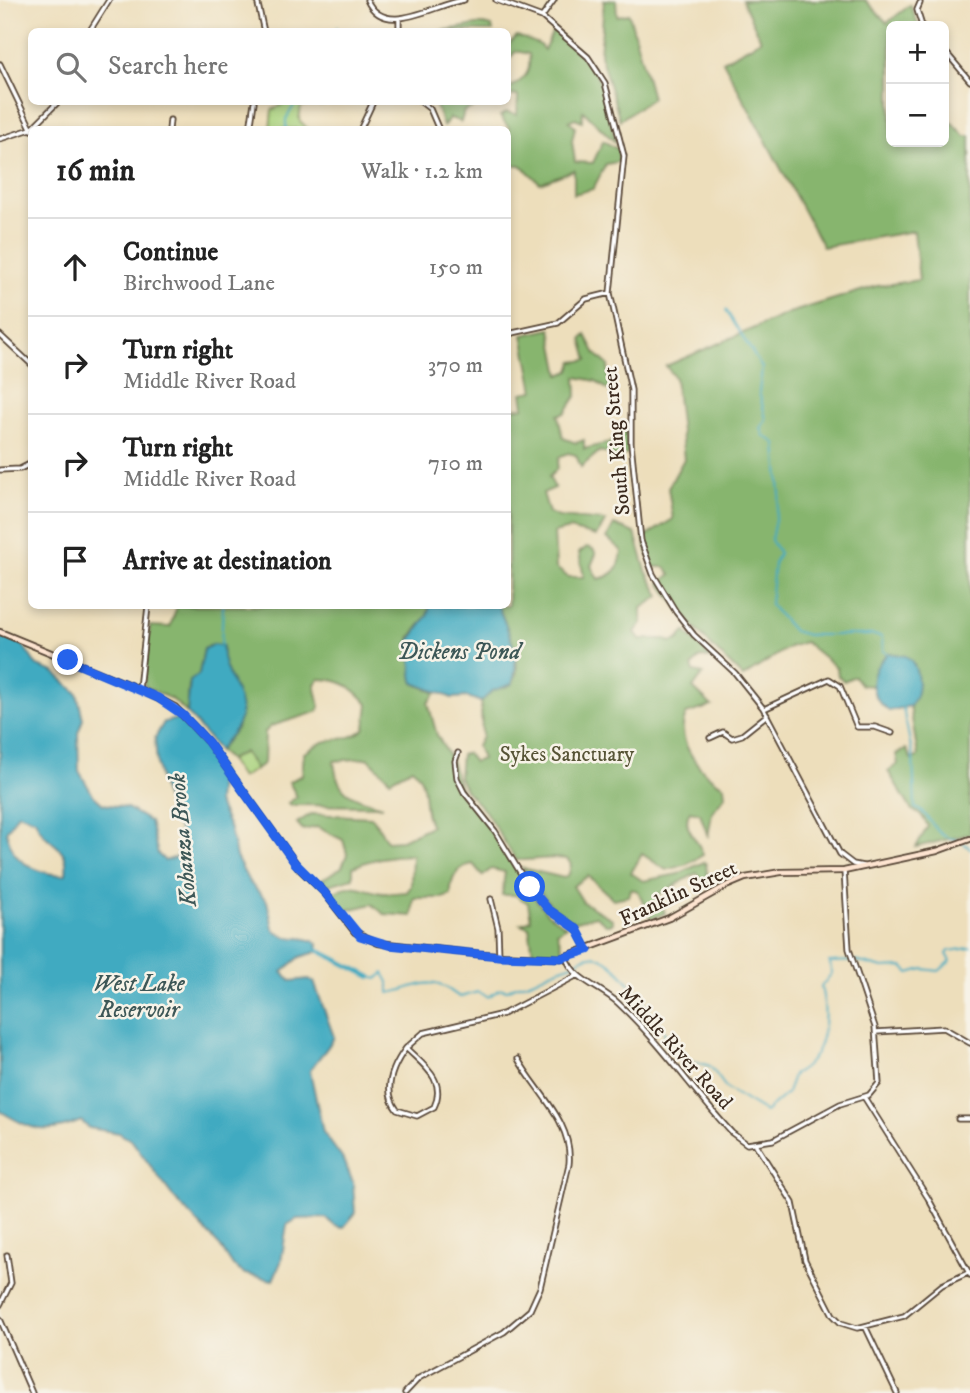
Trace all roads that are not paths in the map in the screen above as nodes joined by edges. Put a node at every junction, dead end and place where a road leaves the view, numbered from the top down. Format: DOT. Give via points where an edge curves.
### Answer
graph roads {
  1 [pos="109,0"];
  2 [pos="257,0"];
  3 [pos="367,0"];
  4 [pos="464,0"];
  5 [pos="496,0"];
  6 [pos="555,0"];
  7 [pos="925,0"];
  8 [pos="918,1"];
  9 [pos="542,16"];
  10 [pos="399,19"];
  11 [pos="920,21"];
  12 [pos="92,28"];
  13 [pos="263,28"];
  14 [pos="399,28"];
  15 [pos="949,56"];
  16 [pos="0,64"];
  17 [pos="970,81"];
  18 [pos="55,105"];
  19 [pos="254,105"];
  20 [pos="372,105"];
  21 [pos="424,105"];
  22 [pos="170,120"];
  23 [pos="29,126"];
  24 [pos="35,126"];
  25 [pos="169,126"];
  26 [pos="251,126"];
  27 [pos="362,126"];
  28 [pos="437,126"];
  29 [pos="28,131"];
  30 [pos="0,139"];
  31 [pos="610,293"];
  32 [pos="511,333"];
  33 [pos="0,335"];
  34 [pos="28,361"];
  35 [pos="28,465"];
  36 [pos="2,470"];
  37 [pos="148,609"];
  38 [pos="0,632"];
  39 [pos="139,689"];
  40 [pos="764,709"];
  41 [pos="767,715"];
  42 [pos="892,733"];
  43 [pos="710,738"];
  44 [pos="458,752"];
  45 [pos="970,839"];
  46 [pos="863,866"];
  47 [pos="844,871"];
  48 [pos="491,899"];
  49 [pos="588,950"];
  50 [pos="499,956"];
  51 [pos="567,959"];
  52 [pos="578,975"];
  53 [pos="876,1032"];
  54 [pos="970,1044"];
  55 [pos="406,1048"];
  56 [pos="518,1059"];
  57 [pos="864,1097"];
  58 [pos="958,1119"];
  59 [pos="970,1119"];
  60 [pos="756,1145"];
  61 [pos="7,1255"];
  62 [pos="969,1274"];
  63 [pos="0,1305"];
  64 [pos="0,1319"];
  65 [pos="865,1326"];
  66 [pos="32,1393"];
  67 [pos="405,1393"];
  68 [pos="897,1393"];
  1 -- 12 [label="street"];
  2 -- 13 [label="street"];
  3 -- 10 [label="street" via="383,18"];
  4 -- 10 [label="street"];
  5 -- 9 [label="street, South King Street"];
  6 -- 9 [label="street"];
  7 -- 8 [label="street"];
  8 -- 11 [label="street"];
  9 -- 31 [label="street, South King Street" via="594,63 605,83 620,137 625,170"];
  10 -- 14 [label="street"];
  15 -- 17 [label="street"];
  16 -- 23 [label="street"];
  18 -- 24 [label="street"];
  19 -- 26 [label="street"];
  20 -- 27 [label="street"];
  21 -- 28 [label="street"];
  22 -- 25 [label="street"];
  29 -- 30 [label="street"];
  31 -- 32 [label="street" via="586,299 558,323"];
  31 -- 40 [label="street, South King Street" via="631,390 637,516 647,559 658,585 687,626"];
  33 -- 34 [label="street"];
  35 -- 36 [label="street"];
  37 -- 39 [label="street"];
  38 -- 39 [label="main road"];
  39 -- 50 [label="main road" via="171,705 198,730 295,863 360,936 389,945"];
  40 -- 41 [label="street, South King Street"];
  40 -- 42 [label="street" via="829,679 840,686 857,727"];
  41 -- 43 [label="street" via="738,737 723,732"];
  41 -- 46 [label="street, South King Street" via="839,854"];
  44 -- 49 [label="street" via="457,778 464,792 539,899 577,929"];
  45 -- 46 [label="main road, Franklin Street" via="937,851"];
  46 -- 47 [label="main road, Franklin Street"];
  47 -- 49 [label="main road, Franklin Street" via="780,872 746,878 669,918"];
  47 -- 53 [label="street" via="848,944"];
  48 -- 50 [label="street"];
  49 -- 51 [label="main road, Franklin Street"];
  50 -- 51 [label="main road"];
  51 -- 52 [label="street, Middle River Road"];
  52 -- 55 [label="street" via="503,1014 423,1032"];
  52 -- 60 [label="street, Middle River Road" via="620,1004 732,1133"];
  53 -- 54 [label="street" via="944,1028"];
  53 -- 57 [label="street" via="879,1083"];
  55 -- 55 [label="street" via="430,1072 439,1090 434,1107 417,1116 397,1110 390,1092 393,1071"];
  56 -- 67 [label="street" via="556,1115 569,1146 569,1164 536,1299 513,1326 429,1371"];
  57 -- 60 [label="street"];
  57 -- 62 [label="street" via="928,1198"];
  58 -- 59 [label="street"];
  60 -- 65 [label="street" via="793,1203 805,1260 833,1315 847,1326"];
  61 -- 63 [label="street" via="11,1283"];
  62 -- 65 [label="street" via="943,1285 911,1312"];
  64 -- 66 [label="street"];
  65 -- 68 [label="street"];
}
